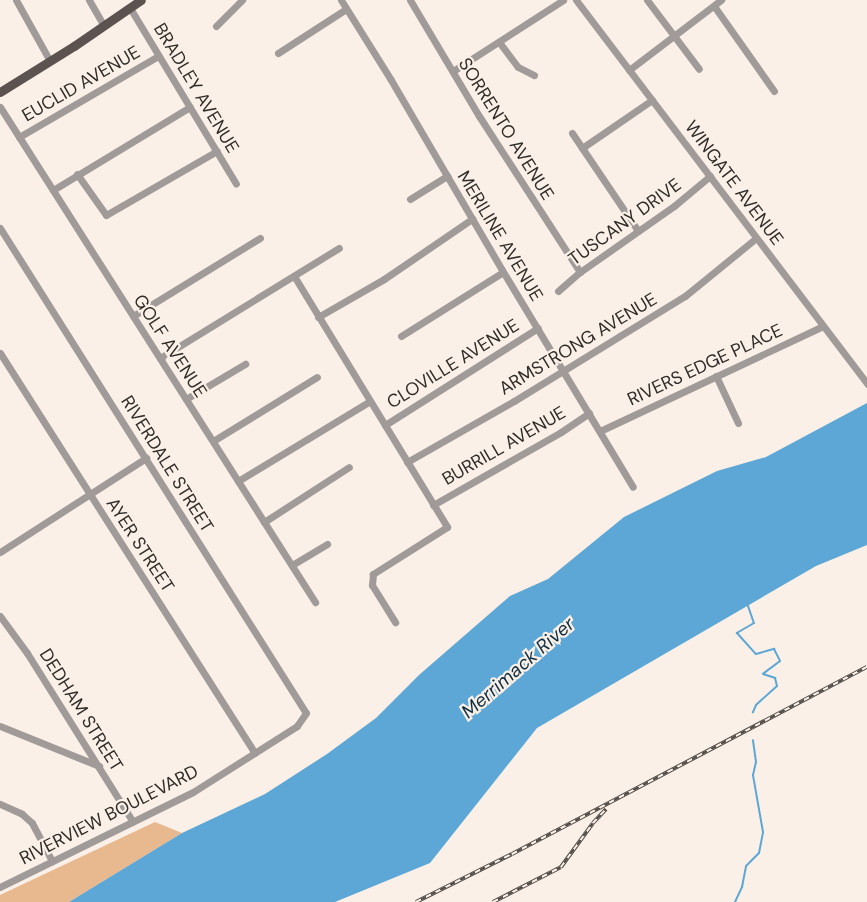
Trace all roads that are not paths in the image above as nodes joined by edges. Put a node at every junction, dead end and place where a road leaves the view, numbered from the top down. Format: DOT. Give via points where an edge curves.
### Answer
graph roads {
  1 [pos="16,0"];
  2 [pos="89,0"];
  3 [pos="140,0"];
  4 [pos="242,0"];
  5 [pos="340,0"];
  6 [pos="410,0"];
  7 [pos="563,0"];
  8 [pos="576,0"];
  9 [pos="647,0"];
  10 [pos="721,0"];
  11 [pos="714,6"];
  12 [pos="130,8"];
  13 [pos="346,9"];
  14 [pos="104,26"];
  15 [pos="216,26"];
  16 [pos="674,36"];
  17 [pos="499,42"];
  18 [pos="278,53"];
  19 [pos="158,56"];
  20 [pos="50,61"];
  21 [pos="699,69"];
  22 [pos="629,70"];
  23 [pos="453,72"];
  24 [pos="534,75"];
  25 [pos="774,91"];
  26 [pos="0,92"];
  27 [pos="652,100"];
  28 [pos="0,107"];
  29 [pos="190,107"];
  30 [pos="572,133"];
  31 [pos="19,137"];
  32 [pos="582,148"];
  33 [pos="216,151"];
  34 [pos="77,174"];
  35 [pos="447,176"];
  36 [pos="710,176"];
  37 [pos="236,184"];
  38 [pos="53,190"];
  39 [pos="410,199"];
  40 [pos="472,219"];
  41 [pos="0,228"];
  42 [pos="638,231"];
  43 [pos="260,238"];
  44 [pos="756,238"];
  45 [pos="339,248"];
  46 [pos="503,272"];
  47 [pos="580,272"];
  48 [pos="294,276"];
  49 [pos="558,291"];
  50 [pos="133,316"];
  51 [pos="318,316"];
  52 [pos="823,326"];
  53 [pos="538,328"];
  54 [pos="400,336"];
  55 [pos="0,353"];
  56 [pos="160,358"];
  57 [pos="245,364"];
  58 [pos="563,370"];
  59 [pos="716,376"];
  60 [pos="317,377"];
  61 [pos="867,384"];
  62 [pos="186,399"];
  63 [pos="370,401"];
  64 [pos="589,413"];
  65 [pos="738,423"];
  66 [pos="385,425"];
  67 [pos="600,431"];
  68 [pos="213,441"];
  69 [pos="146,458"];
  70 [pos="407,462"];
  71 [pos="349,467"];
  72 [pos="238,481"];
  73 [pos="633,487"];
  74 [pos="90,494"];
  75 [pos="433,505"];
  76 [pos="264,522"];
  77 [pos="328,544"];
  78 [pos="0,552"];
  79 [pos="292,565"];
  80 [pos="315,602"];
  81 [pos="0,616"];
  82 [pos="395,622"];
  83 [pos="305,717"];
  84 [pos="0,726"];
  85 [pos="255,753"];
  86 [pos="98,766"];
  87 [pos="0,804"];
  88 [pos="133,822"];
  89 [pos="52,861"];
  90 [pos="0,888"];
  1 -- 20 [label="street"];
  2 -- 14 [label="street"];
  3 -- 12 [label="main road"];
  4 -- 15 [label="street"];
  5 -- 13 [label="street, MERILINE AVENUE"];
  6 -- 23 [label="street, SORRENTO AVENUE"];
  7 -- 17 [label="street"];
  8 -- 22 [label="street, WINGATE AVENUE"];
  9 -- 16 [label="street"];
  10 -- 11 [label="street"];
  11 -- 16 [label="street"];
  11 -- 25 [label="street"];
  12 -- 14 [label="main road"];
  12 -- 19 [label="street, BRADLEY AVENUE"];
  13 -- 18 [label="street"];
  13 -- 35 [label="street, MERILINE AVENUE"];
  14 -- 20 [label="main road"];
  16 -- 21 [label="street"];
  16 -- 22 [label="street"];
  17 -- 23 [label="street"];
  17 -- 24 [label="street" via="518,67"];
  19 -- 29 [label="street, BRADLEY AVENUE"];
  19 -- 31 [label="street, EUCLID AVENUE"];
  20 -- 26 [label="main road"];
  22 -- 27 [label="street, WINGATE AVENUE"];
  23 -- 47 [label="street, SORRENTO AVENUE"];
  27 -- 32 [label="street"];
  27 -- 36 [label="street, WINGATE AVENUE"];
  28 -- 31 [label="street, GOLF AVENUE"];
  29 -- 33 [label="street, BRADLEY AVENUE"];
  29 -- 34 [label="street"];
  30 -- 32 [label="street"];
  31 -- 38 [label="street, GOLF AVENUE"];
  32 -- 42 [label="street"];
  33 -- 34 [label="street" via="106,215"];
  33 -- 37 [label="street, BRADLEY AVENUE"];
  34 -- 38 [label="street"];
  35 -- 39 [label="street"];
  35 -- 40 [label="street, MERILINE AVENUE"];
  36 -- 42 [label="street, TUSCANY DRIVE"];
  36 -- 44 [label="street, WINGATE AVENUE"];
  38 -- 50 [label="street, GOLF AVENUE"];
  40 -- 46 [label="street, MERILINE AVENUE"];
  40 -- 51 [label="street" via="392,273"];
  41 -- 69 [label="street, RIVERDALE STREET"];
  42 -- 47 [label="street, TUSCANY DRIVE"];
  43 -- 50 [label="street"];
  44 -- 52 [label="street, WINGATE AVENUE"];
  44 -- 58 [label="street, ARMSTRONG AVENUE" via="685,296"];
  45 -- 48 [label="street"];
  46 -- 53 [label="street, MERILINE AVENUE"];
  46 -- 54 [label="street"];
  47 -- 49 [label="street, TUSCANY DRIVE"];
  48 -- 51 [label="street"];
  48 -- 56 [label="street"];
  50 -- 56 [label="street, GOLF AVENUE"];
  51 -- 63 [label="street"];
  52 -- 59 [label="street, RIVERS EDGE PLACE"];
  52 -- 61 [label="street, WINGATE AVENUE"];
  53 -- 58 [label="street, MERILINE AVENUE"];
  53 -- 66 [label="street, CLOVILLE AVENUE"];
  55 -- 74 [label="street, AYER STREET"];
  56 -- 62 [label="street, GOLF AVENUE"];
  57 -- 62 [label="street"];
  58 -- 64 [label="street, MERILINE AVENUE"];
  58 -- 70 [label="street, ARMSTRONG AVENUE"];
  59 -- 65 [label="street"];
  59 -- 67 [label="street, RIVERS EDGE PLACE"];
  60 -- 68 [label="street"];
  62 -- 68 [label="street, GOLF AVENUE"];
  63 -- 66 [label="street"];
  63 -- 72 [label="street"];
  64 -- 67 [label="street, MERILINE AVENUE"];
  64 -- 75 [label="street, BURRILL AVENUE"];
  66 -- 70 [label="street"];
  67 -- 73 [label="street, MERILINE AVENUE"];
  68 -- 72 [label="street, GOLF AVENUE"];
  69 -- 74 [label="street"];
  69 -- 83 [label="street, RIVERDALE STREET" via="302,704"];
  70 -- 75 [label="street"];
  71 -- 76 [label="street"];
  72 -- 76 [label="street, GOLF AVENUE"];
  74 -- 78 [label="street"];
  74 -- 85 [label="street, AYER STREET"];
  75 -- 82 [label="street" via="447,527 376,571 372,578 372,585"];
  76 -- 79 [label="street, GOLF AVENUE"];
  77 -- 79 [label="street"];
  79 -- 80 [label="street, GOLF AVENUE"];
  81 -- 86 [label="street, DEDHAM STREET"];
  83 -- 85 [label="street, RIVERVIEW BOULEVARD"];
  84 -- 86 [label="street"];
  85 -- 88 [label="street, RIVERVIEW BOULEVARD" via="177,801"];
  86 -- 88 [label="street, DEDHAM STREET"];
  87 -- 89 [label="street" via="22,814 32,824"];
  88 -- 89 [label="street, RIVERVIEW BOULEVARD"];
  89 -- 90 [label="street, RIVERVIEW BOULEVARD"];
}
